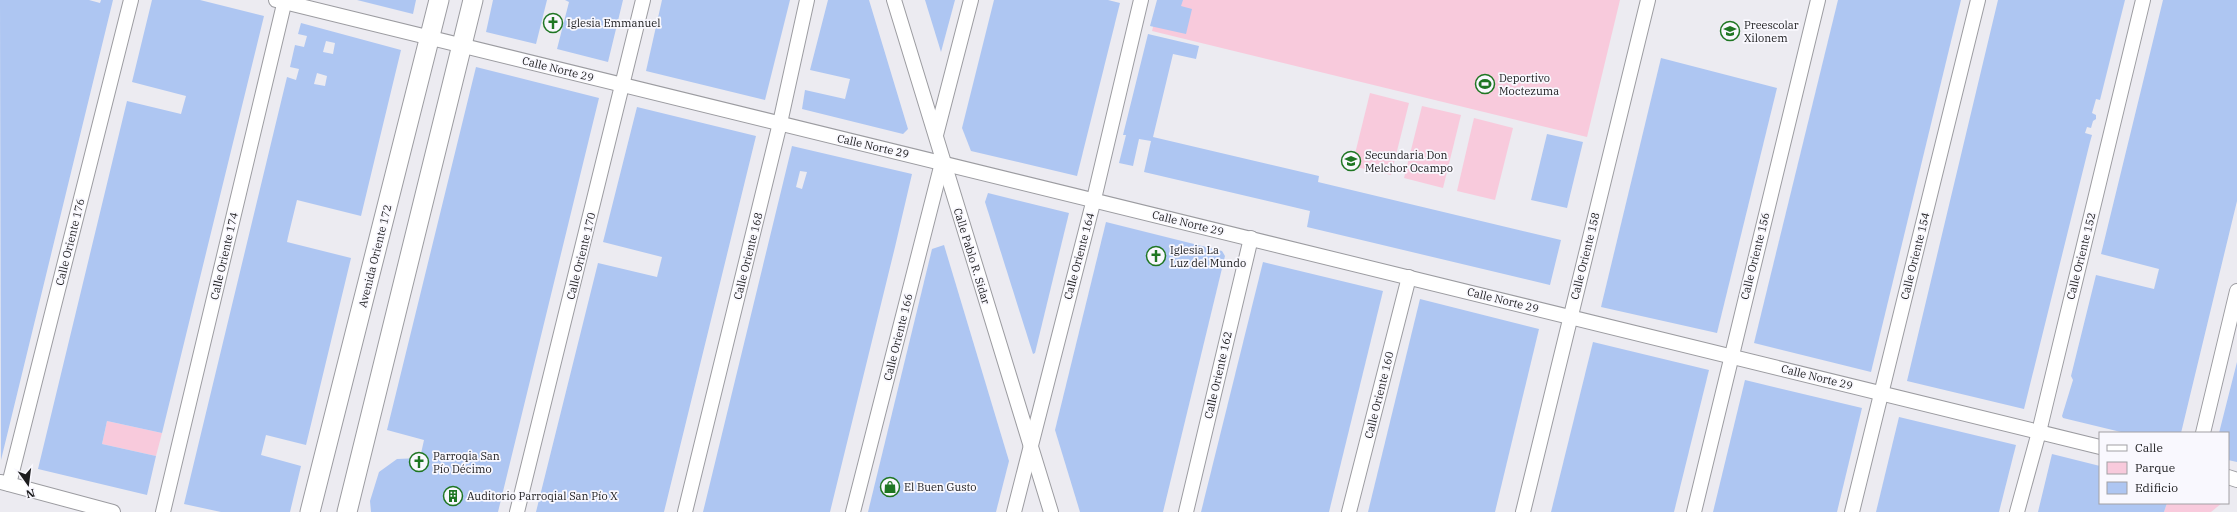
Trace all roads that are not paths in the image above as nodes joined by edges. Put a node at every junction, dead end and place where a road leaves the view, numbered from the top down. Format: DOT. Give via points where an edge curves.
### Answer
graph roads {
  1 [pos="132,0"];
  2 [pos="438,0"];
  3 [pos="473,0"];
  4 [pos="643,0"];
  5 [pos="807,0"];
  6 [pos="894,0"];
  7 [pos="971,0"];
  8 [pos="1141,0"];
  9 [pos="1648,0"];
  10 [pos="1818,0"];
  11 [pos="1978,0"];
  12 [pos="2143,0"];
  13 [pos="282,1"];
  14 [pos="430,37"];
  15 [pos="462,46"];
  16 [pos="624,85"];
  17 [pos="780,124"];
  18 [pos="936,136"];
  19 [pos="943,162"];
  20 [pos="1094,199"];
  21 [pos="1251,238"];
  22 [pos="1409,277"];
  23 [pos="2237,291"];
  24 [pos="1570,317"];
  25 [pos="1731,356"];
  26 [pos="1881,393"];
  27 [pos="2039,432"];
  28 [pos="2203,432"];
  29 [pos="1030,443"];
  30 [pos="2099,447"];
  31 [pos="5,483"];
  32 [pos="113,512"];
  33 [pos="163,512"];
  34 [pos="310,512"];
  35 [pos="347,512"];
  36 [pos="517,512"];
  37 [pos="685,512"];
  38 [pos="853,512"];
  39 [pos="1014,512"];
  40 [pos="1051,512"];
  41 [pos="1186,512"];
  42 [pos="1349,512"];
  43 [pos="1523,512"];
  44 [pos="1694,512"];
  45 [pos="1852,512"];
  46 [pos="2017,512"];
  1 -- 31 [label="street, Calle Oriente 176"];
  2 -- 14 [label="street, Avenida Oriente 172"];
  3 -- 15 [label="street"];
  4 -- 16 [label="street, Calle Oriente 170"];
  5 -- 17 [label="street, Calle Oriente 168"];
  6 -- 18 [label="street, Calle Pablo R. Sidar"];
  7 -- 18 [label="street"];
  8 -- 20 [label="street, Calle Oriente 164"];
  9 -- 24 [label="street, Calle Oriente 158"];
  10 -- 25 [label="street, Calle Oriente 156"];
  11 -- 26 [label="street, Calle Oriente 154"];
  12 -- 27 [label="street, Calle Oriente 152"];
  13 -- 14 [label="street, Calle Norte 29"];
  13 -- 33 [label="street, Calle Oriente 174"];
  14 -- 15 [label="street, Calle Norte 29"];
  14 -- 34 [label="street, Avenida Oriente 172"];
  15 -- 16 [label="street, Calle Norte 29"];
  15 -- 35 [label="street"];
  16 -- 17 [label="street, Calle Norte 29"];
  16 -- 36 [label="street, Calle Oriente 170"];
  17 -- 19 [label="street, Calle Norte 29"];
  17 -- 37 [label="street, Calle Oriente 168"];
  18 -- 19 [label="street, Calle Pablo R. Sidar"];
  19 -- 20 [label="street, Calle Norte 29"];
  19 -- 29 [label="street, Calle Pablo R. Sidar"];
  19 -- 38 [label="street, Calle Oriente 166"];
  20 -- 21 [label="street, Calle Norte 29"];
  20 -- 29 [label="street, Calle Oriente 164"];
  21 -- 22 [label="street, Calle Norte 29"];
  21 -- 41 [label="street, Calle Oriente 162"];
  22 -- 24 [label="street, Calle Norte 29"];
  22 -- 42 [label="street, Calle Oriente 160"];
  23 -- 28 [label="street"];
  24 -- 25 [label="street, Calle Norte 29"];
  24 -- 43 [label="street, Calle Oriente 158"];
  25 -- 26 [label="street, Calle Norte 29"];
  25 -- 44 [label="street, Calle Oriente 156"];
  26 -- 27 [label="street, Calle Norte 29"];
  26 -- 45 [label="street, Calle Oriente 154"];
  27 -- 30 [label="street, Calle Norte 29"];
  27 -- 46 [label="street, Calle Oriente 152"];
  29 -- 39 [label="street, Calle Oriente 164"];
  29 -- 40 [label="street, Calle Pablo R. Sidar"];
  31 -- 32 [label="street"];
}
